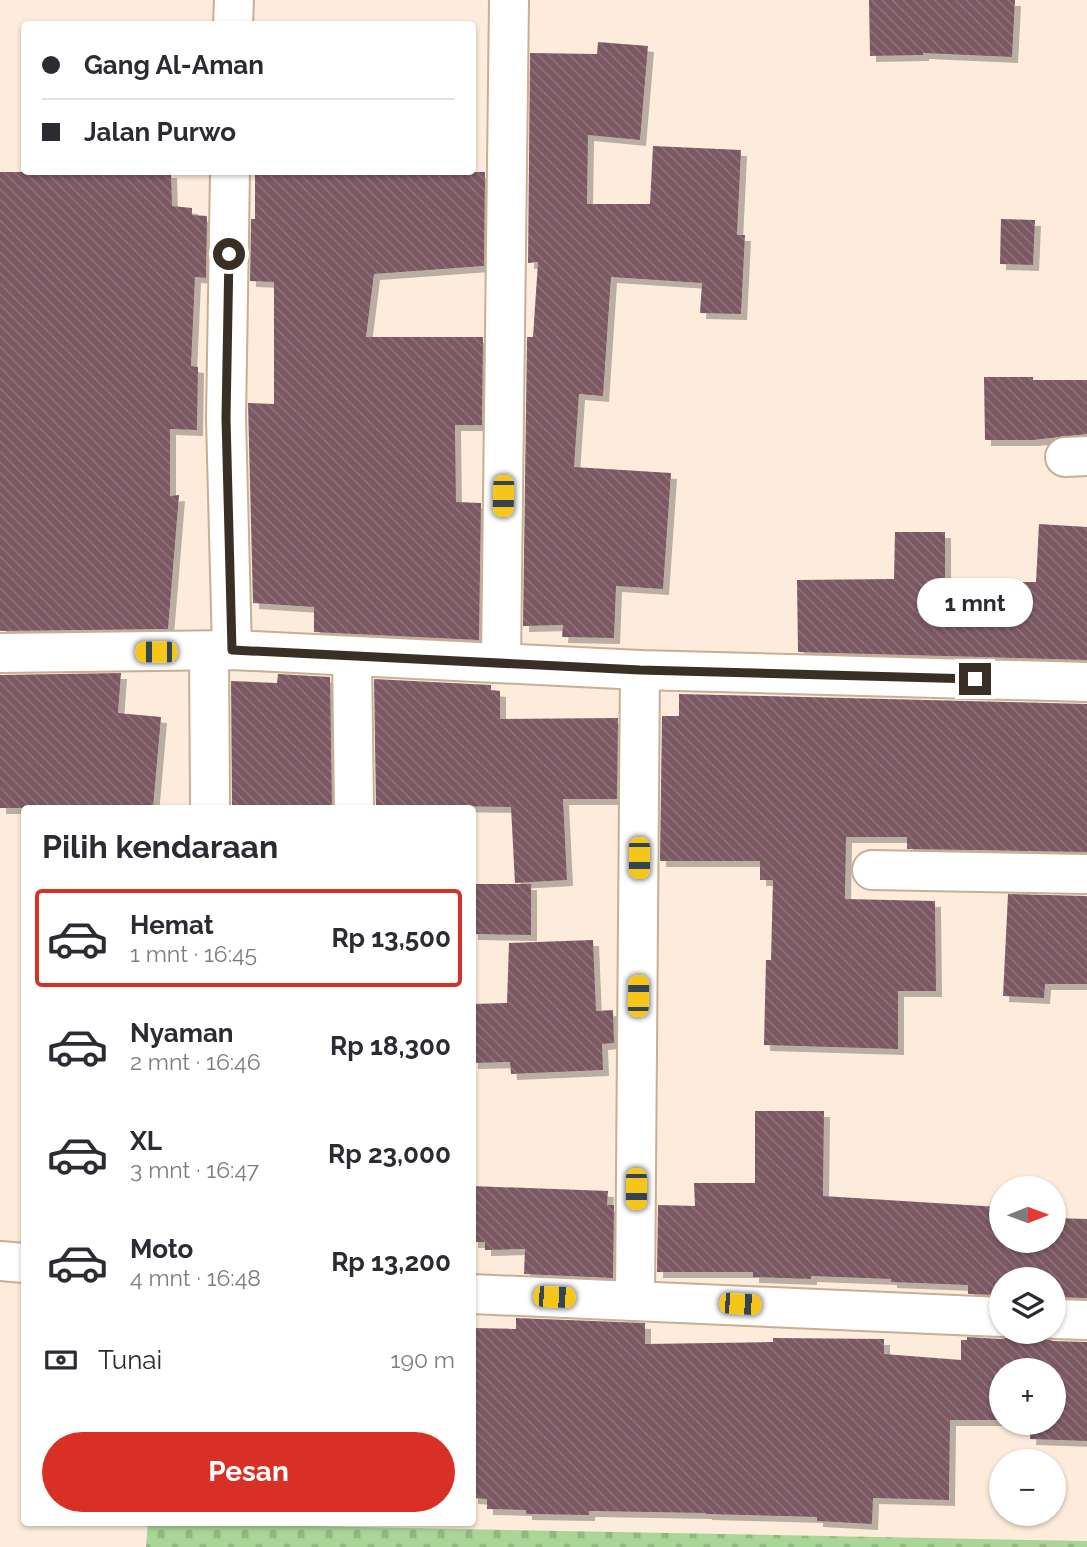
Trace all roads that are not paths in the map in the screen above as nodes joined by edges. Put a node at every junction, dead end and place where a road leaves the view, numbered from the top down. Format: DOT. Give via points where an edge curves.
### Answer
graph roads {
  1 [pos="234,0"];
  2 [pos="509,0"];
  3 [pos="233,21"];
  4 [pos="230,175"];
  5 [pos="220,651"];
  6 [pos="0,653"];
  7 [pos="352,657"];
  8 [pos="501,662"];
  9 [pos="640,670"];
  10 [pos="1087,682"];
  11 [pos="210,805"];
  12 [pos="354,805"];
  13 [pos="872,870"];
  14 [pos="1087,874"];
  15 [pos="0,1261"];
  16 [pos="21,1263"];
  17 [pos="476,1294"];
  18 [pos="635,1300"];
  19 [pos="989,1316"];
  20 [pos="1066,1320"];
  21 [pos="1087,1321"];
  1 -- 3 [label="street"];
  2 -- 8 [label="street"];
  4 -- 5 [label="street"];
  5 -- 6 [label="street"];
  5 -- 7 [label="street"];
  5 -- 11 [label="street"];
  7 -- 8 [label="street"];
  7 -- 12 [label="street"];
  8 -- 9 [label="street"];
  9 -- 10 [label="street"];
  9 -- 18 [label="street"];
  13 -- 14 [label="street"];
  15 -- 16 [label="street"];
  17 -- 18 [label="street"];
  18 -- 19 [label="street"];
  20 -- 21 [label="street"];
}
